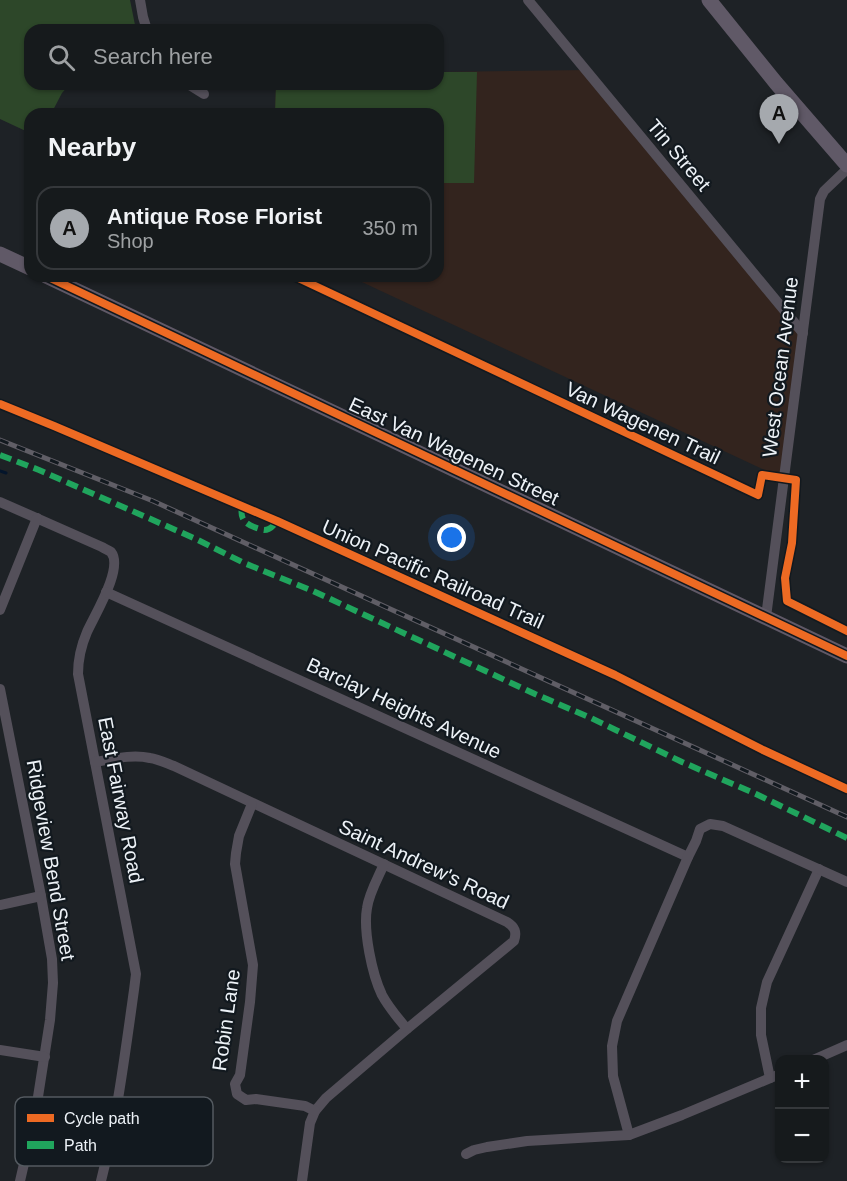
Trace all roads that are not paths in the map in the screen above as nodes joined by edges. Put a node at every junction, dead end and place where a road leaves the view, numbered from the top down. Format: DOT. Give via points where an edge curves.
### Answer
graph roads {
  1 [pos="140,0"];
  2 [pos="528,0"];
  3 [pos="709,0"];
  4 [pos="145,24"];
  5 [pos="198,90"];
  6 [pos="204,94"];
  7 [pos="847,167"];
  8 [pos="0,254"];
  9 [pos="24,265"];
  10 [pos="59,282"];
  11 [pos="802,333"];
  12 [pos="0,502"];
  13 [pos="37,518"];
  14 [pos="106,592"];
  15 [pos="0,610"];
  16 [pos="766,617"];
  17 [pos="847,656"];
  18 [pos="0,688"];
  19 [pos="95,762"];
  20 [pos="252,804"];
  21 [pos="688,857"];
  22 [pos="384,864"];
  23 [pos="819,869"];
  24 [pos="847,882"];
  25 [pos="41,896"];
  26 [pos="0,905"];
  27 [pos="407,1029"];
  28 [pos="847,1045"];
  29 [pos="0,1050"];
  30 [pos="823,1055"];
  31 [pos="45,1057"];
  32 [pos="775,1076"];
  33 [pos="38,1097"];
  34 [pos="118,1097"];
  35 [pos="315,1111"];
  36 [pos="629,1135"];
  37 [pos="466,1154"];
  38 [pos="23,1166"];
  39 [pos="105,1166"];
  40 [pos="20,1181"];
  41 [pos="101,1181"];
  42 [pos="302,1181"];
  1 -- 4 [label="street"];
  2 -- 11 [label="street, Tin Street"];
  3 -- 7 [label="main road"];
  5 -- 6 [label="street"];
  7 -- 11 [label="street, West Ocean Avenue" via="820,199"];
  8 -- 9 [label="main road"];
  10 -- 16 [label="main road, East Van Wagenen Street"];
  11 -- 16 [label="street, West Ocean Avenue"];
  12 -- 13 [label="street, East Fairway Road"];
  13 -- 14 [label="street, East Fairway Road" via="111,552 113,572"];
  13 -- 15 [label="street"];
  14 -- 19 [label="street, East Fairway Road" via="87,631 78,663"];
  14 -- 21 [label="street, Barclay Heights Avenue"];
  16 -- 17 [label="main road, East Van Wagenen Street"];
  18 -- 25 [label="street, Ridgeview Bend Street"];
  19 -- 20 [label="street, Saint Andrew's Road" via="122,757 151,758"];
  19 -- 34 [label="street, East Fairway Road" via="136,974"];
  20 -- 22 [label="street, Saint Andrew's Road"];
  20 -- 35 [label="street, Robin Lane" via="236,853 236,874 253,965 240,1075 235,1084 237,1094 246,1100 305,1106"];
  21 -- 23 [label="street" via="700,829 710,824 723,825"];
  21 -- 36 [label="street" via="617,1021 612,1046 613,1076"];
  22 -- 27 [label="street" via="367,907 368,942 382,995"];
  22 -- 27 [label="street, Saint Andrew's Road" via="507,922 516,935 514,941"];
  23 -- 24 [label="street"];
  23 -- 32 [label="street" via="767,982 761,1008 761,1035"];
  25 -- 26 [label="street"];
  25 -- 31 [label="street, Ridgeview Bend Street" via="53,982"];
  27 -- 35 [label="street, Saint Andrew's Road"];
  28 -- 30 [label="street"];
  29 -- 31 [label="street"];
  31 -- 33 [label="street, Ridgeview Bend Street"];
  32 -- 36 [label="street"];
  35 -- 42 [label="street"];
  36 -- 37 [label="street" via="527,1141"];
  38 -- 40 [label="street, Ridgeview Bend Street"];
  39 -- 41 [label="street, East Fairway Road"];
}
